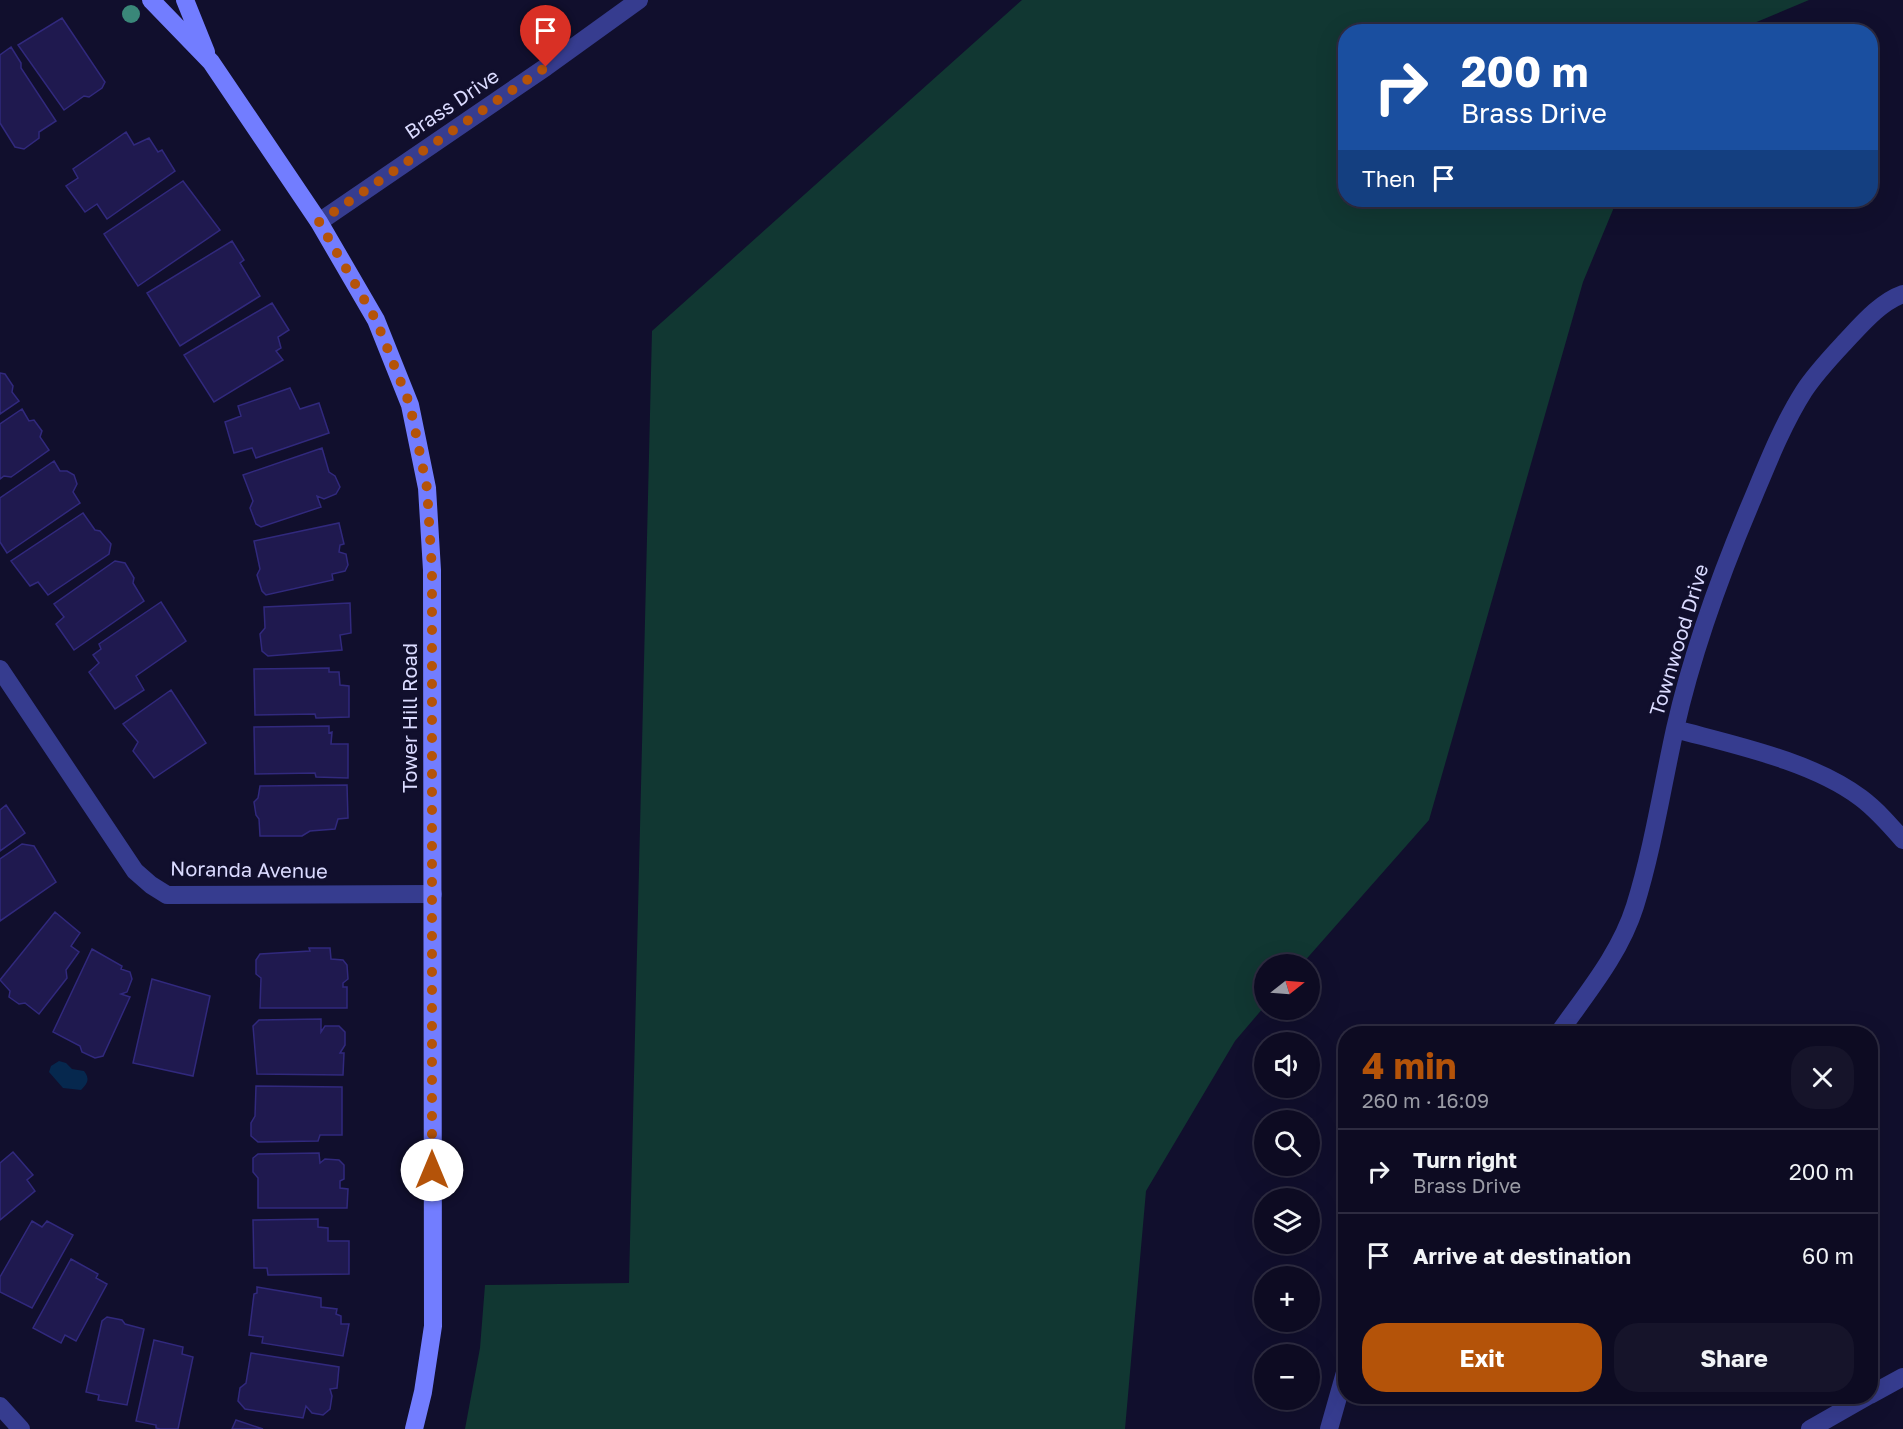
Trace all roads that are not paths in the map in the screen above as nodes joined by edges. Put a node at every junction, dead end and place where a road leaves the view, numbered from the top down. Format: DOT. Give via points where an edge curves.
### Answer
graph roads {
  1 [pos="151,0"];
  2 [pos="185,0"];
  3 [pos="639,0"];
  4 [pos="211,62"];
  5 [pos="319,222"];
  6 [pos="1903,294"];
  7 [pos="0,669"];
  8 [pos="1675,729"];
  9 [pos="1903,840"];
  10 [pos="433,894"];
  11 [pos="1564,1026"];
  12 [pos="1903,1377"];
  13 [pos="1878,1391"];
  14 [pos="1338,1397"];
  15 [pos="1855,1404"];
  16 [pos="0,1406"];
  17 [pos="21,1429"];
  18 [pos="414,1429"];
  19 [pos="1329,1429"];
  20 [pos="1810,1429"];
  1 -- 4 [label="street, Tower Hill Road"];
  2 -- 4 [label="street, Tower Hill Road"];
  3 -- 5 [label="street, Brass Drive"];
  4 -- 5 [label="street, Tower Hill Road"];
  5 -- 10 [label="street, Tower Hill Road" via="376,320 410,405 427,488 432,570"];
  6 -- 8 [label="street, Townwood Drive" via="1874,313 1832,356 1804,391 1784,428 1708,609"];
  7 -- 10 [label="street, Noranda Avenue" via="135,871 167,895"];
  8 -- 9 [label="street" via="1828,777 1861,798"];
  8 -- 11 [label="street, Townwood Drive" via="1631,917 1603,970"];
  10 -- 18 [label="street, Tower Hill Road" via="433,1326"];
  12 -- 13 [label="street"];
  14 -- 19 [label="street"];
  15 -- 20 [label="street"];
  16 -- 17 [label="street"];
}
